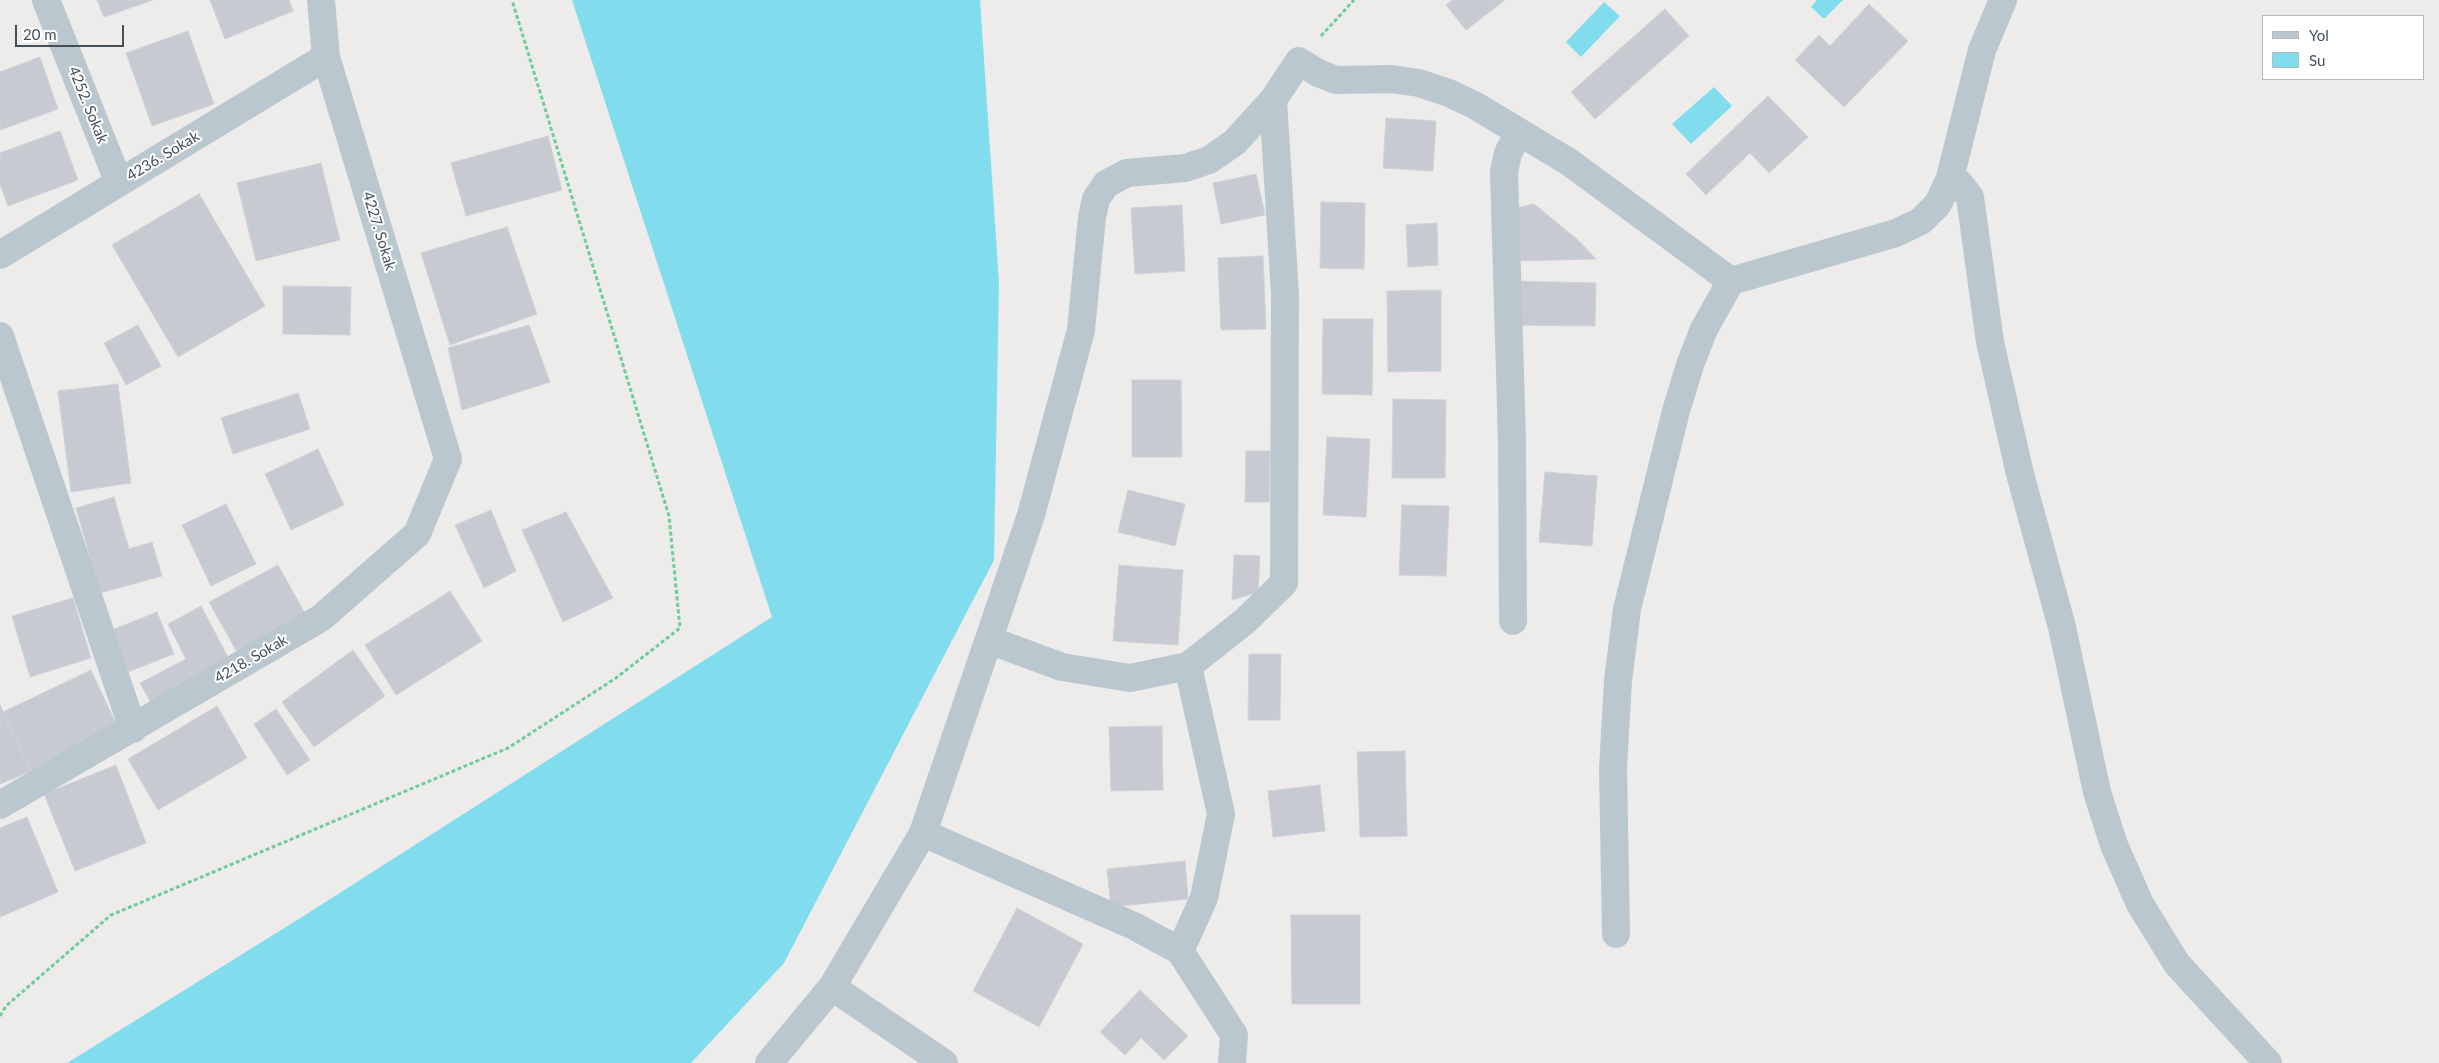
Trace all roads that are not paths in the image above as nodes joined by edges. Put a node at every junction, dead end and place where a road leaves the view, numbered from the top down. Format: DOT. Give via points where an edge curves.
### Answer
graph roads {
  1 [pos="46,0"];
  2 [pos="321,0"];
  3 [pos="2002,0"];
  4 [pos="326,57"];
  5 [pos="1272,100"];
  6 [pos="1519,133"];
  7 [pos="1950,178"];
  8 [pos="119,183"];
  9 [pos="0,255"];
  10 [pos="1731,281"];
  11 [pos="0,336"];
  12 [pos="448,459"];
  13 [pos="1513,621"];
  14 [pos="989,640"];
  15 [pos="1188,666"];
  16 [pos="133,728"];
  17 [pos="0,805"];
  18 [pos="923,833"];
  19 [pos="1616,934"];
  20 [pos="1180,950"];
  21 [pos="832,987"];
  22 [pos="768,1063"];
  23 [pos="944,1063"];
  24 [pos="1232,1063"];
  25 [pos="2268,1063"];
  1 -- 8 [label="street, 4252. Sokak"];
  2 -- 4 [label="street, 4227. Sokak"];
  3 -- 7 [label="street" via="1982,50"];
  4 -- 8 [label="street, 4236. Sokak"];
  4 -- 12 [label="street, 4227. Sokak"];
  5 -- 6 [label="street" via="1299,61 1318,74 1336,80 1391,79 1419,83 1450,93"];
  5 -- 14 [label="street" via="1236,142 1209,160 1185,168 1126,173 1106,184 1096,199 1081,330 1031,515"];
  5 -- 15 [label="street" via="1285,295 1284,583 1244,621"];
  6 -- 10 [label="street" via="1568,162"];
  6 -- 13 [label="street" via="1508,153 1504,172 1512,442"];
  7 -- 10 [label="street" via="1938,204 1921,221 1896,232"];
  7 -- 25 [label="street" via="1959,183 1970,198 1990,342 2020,474 2062,627 2096,792 2114,845 2140,904 2177,964"];
  8 -- 9 [label="street, 4236. Sokak"];
  10 -- 19 [label="street" via="1704,329 1690,365 1627,609 1618,681 1613,768"];
  11 -- 16 [label="street"];
  12 -- 16 [label="street, 4218. Sokak" via="416,534 321,618"];
  14 -- 15 [label="street" via="1062,667 1130,678"];
  14 -- 18 [label="street"];
  15 -- 20 [label="street" via="1221,814 1204,898"];
  16 -- 17 [label="street, 4218. Sokak"];
  18 -- 20 [label="street" via="1134,926"];
  18 -- 21 [label="street"];
  20 -- 24 [label="street" via="1234,1035"];
  21 -- 22 [label="street"];
  21 -- 23 [label="street"];
}
